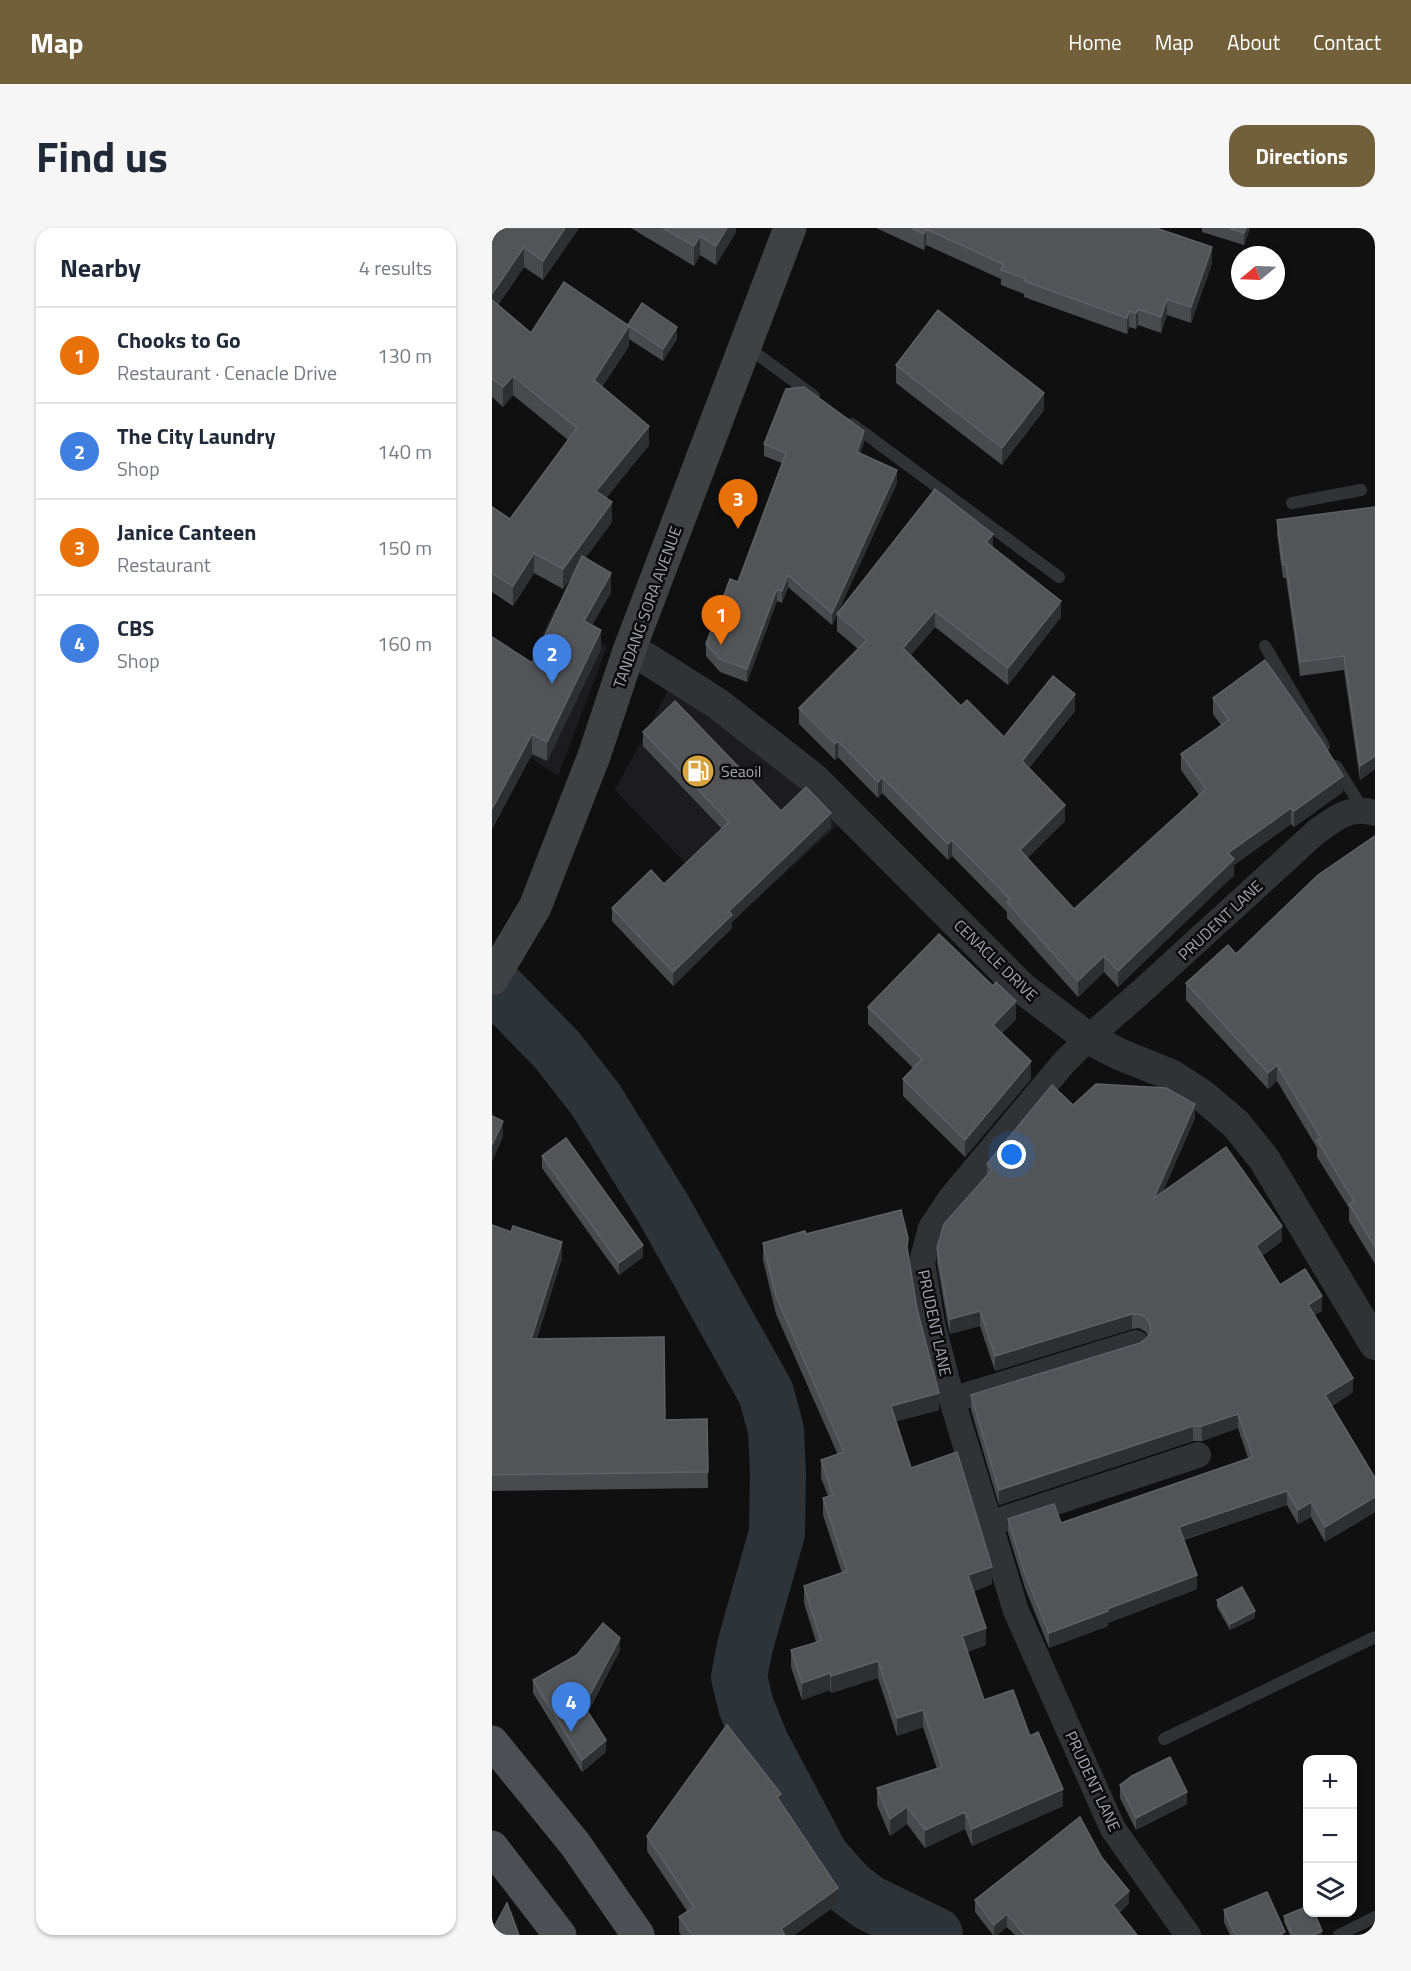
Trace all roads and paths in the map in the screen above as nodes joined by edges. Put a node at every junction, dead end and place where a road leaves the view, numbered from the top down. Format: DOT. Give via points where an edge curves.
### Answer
graph roads {
  1 [pos="790,228"];
  2 [pos="744,345"];
  3 [pos="820,401"];
  4 [pos="840,415"];
  5 [pos="1360,490"];
  6 [pos="1292,503"];
  7 [pos="1059,577"];
  8 [pos="1265,646"];
  9 [pos="630,648"];
  10 [pos="1368,810"];
  11 [pos="492,979"];
  12 [pos="1088,1038"];
  13 [pos="1136,1343"];
  14 [pos="1375,1344"];
  15 [pos="952,1400"];
  16 [pos="1198,1455"];
  17 [pos="990,1524"];
  18 [pos="1375,1637"];
  19 [pos="1164,1739"];
  20 [pos="492,1742"];
  21 [pos="492,1847"];
  22 [pos="1375,1917"];
  23 [pos="560,1935"];
  24 [pos="638,1935"];
  25 [pos="1188,1935"];
  26 [pos="1339,1935"];
  1 -- 2 [label="main road, TANDANG SORA AVENUE"];
  2 -- 3 [label="lane"];
  2 -- 9 [label="main road, TANDANG SORA AVENUE"];
  4 -- 7 [label="lane"];
  5 -- 6 [label="lane"];
  8 -- 10 [label="lane"];
  9 -- 11 [label="main road, TANDANG SORA AVENUE" via="594,756 535,907"];
  9 -- 12 [label="street, CENACLE DRIVE" via="718,704 814,779 1022,988"];
  10 -- 12 [label="street, PRUDENT LANE" via="1336,817 1315,832"];
  12 -- 14 [label="street, CENACLE DRIVE" via="1171,1075 1236,1124 1264,1160"];
  12 -- 15 [label="street, PRUDENT LANE" via="950,1199 931,1228 922,1262 932,1323"];
  13 -- 15 [label="street"];
  15 -- 17 [label="street, PRUDENT LANE"];
  16 -- 17 [label="street"];
  17 -- 25 [label="street, PRUDENT LANE" via="1016,1611 1113,1829"];
  18 -- 19 [label="lane"];
  20 -- 24 [label="main road" via="575,1844"];
  21 -- 23 [label="main road"];
  22 -- 26 [label="lane"];
}
